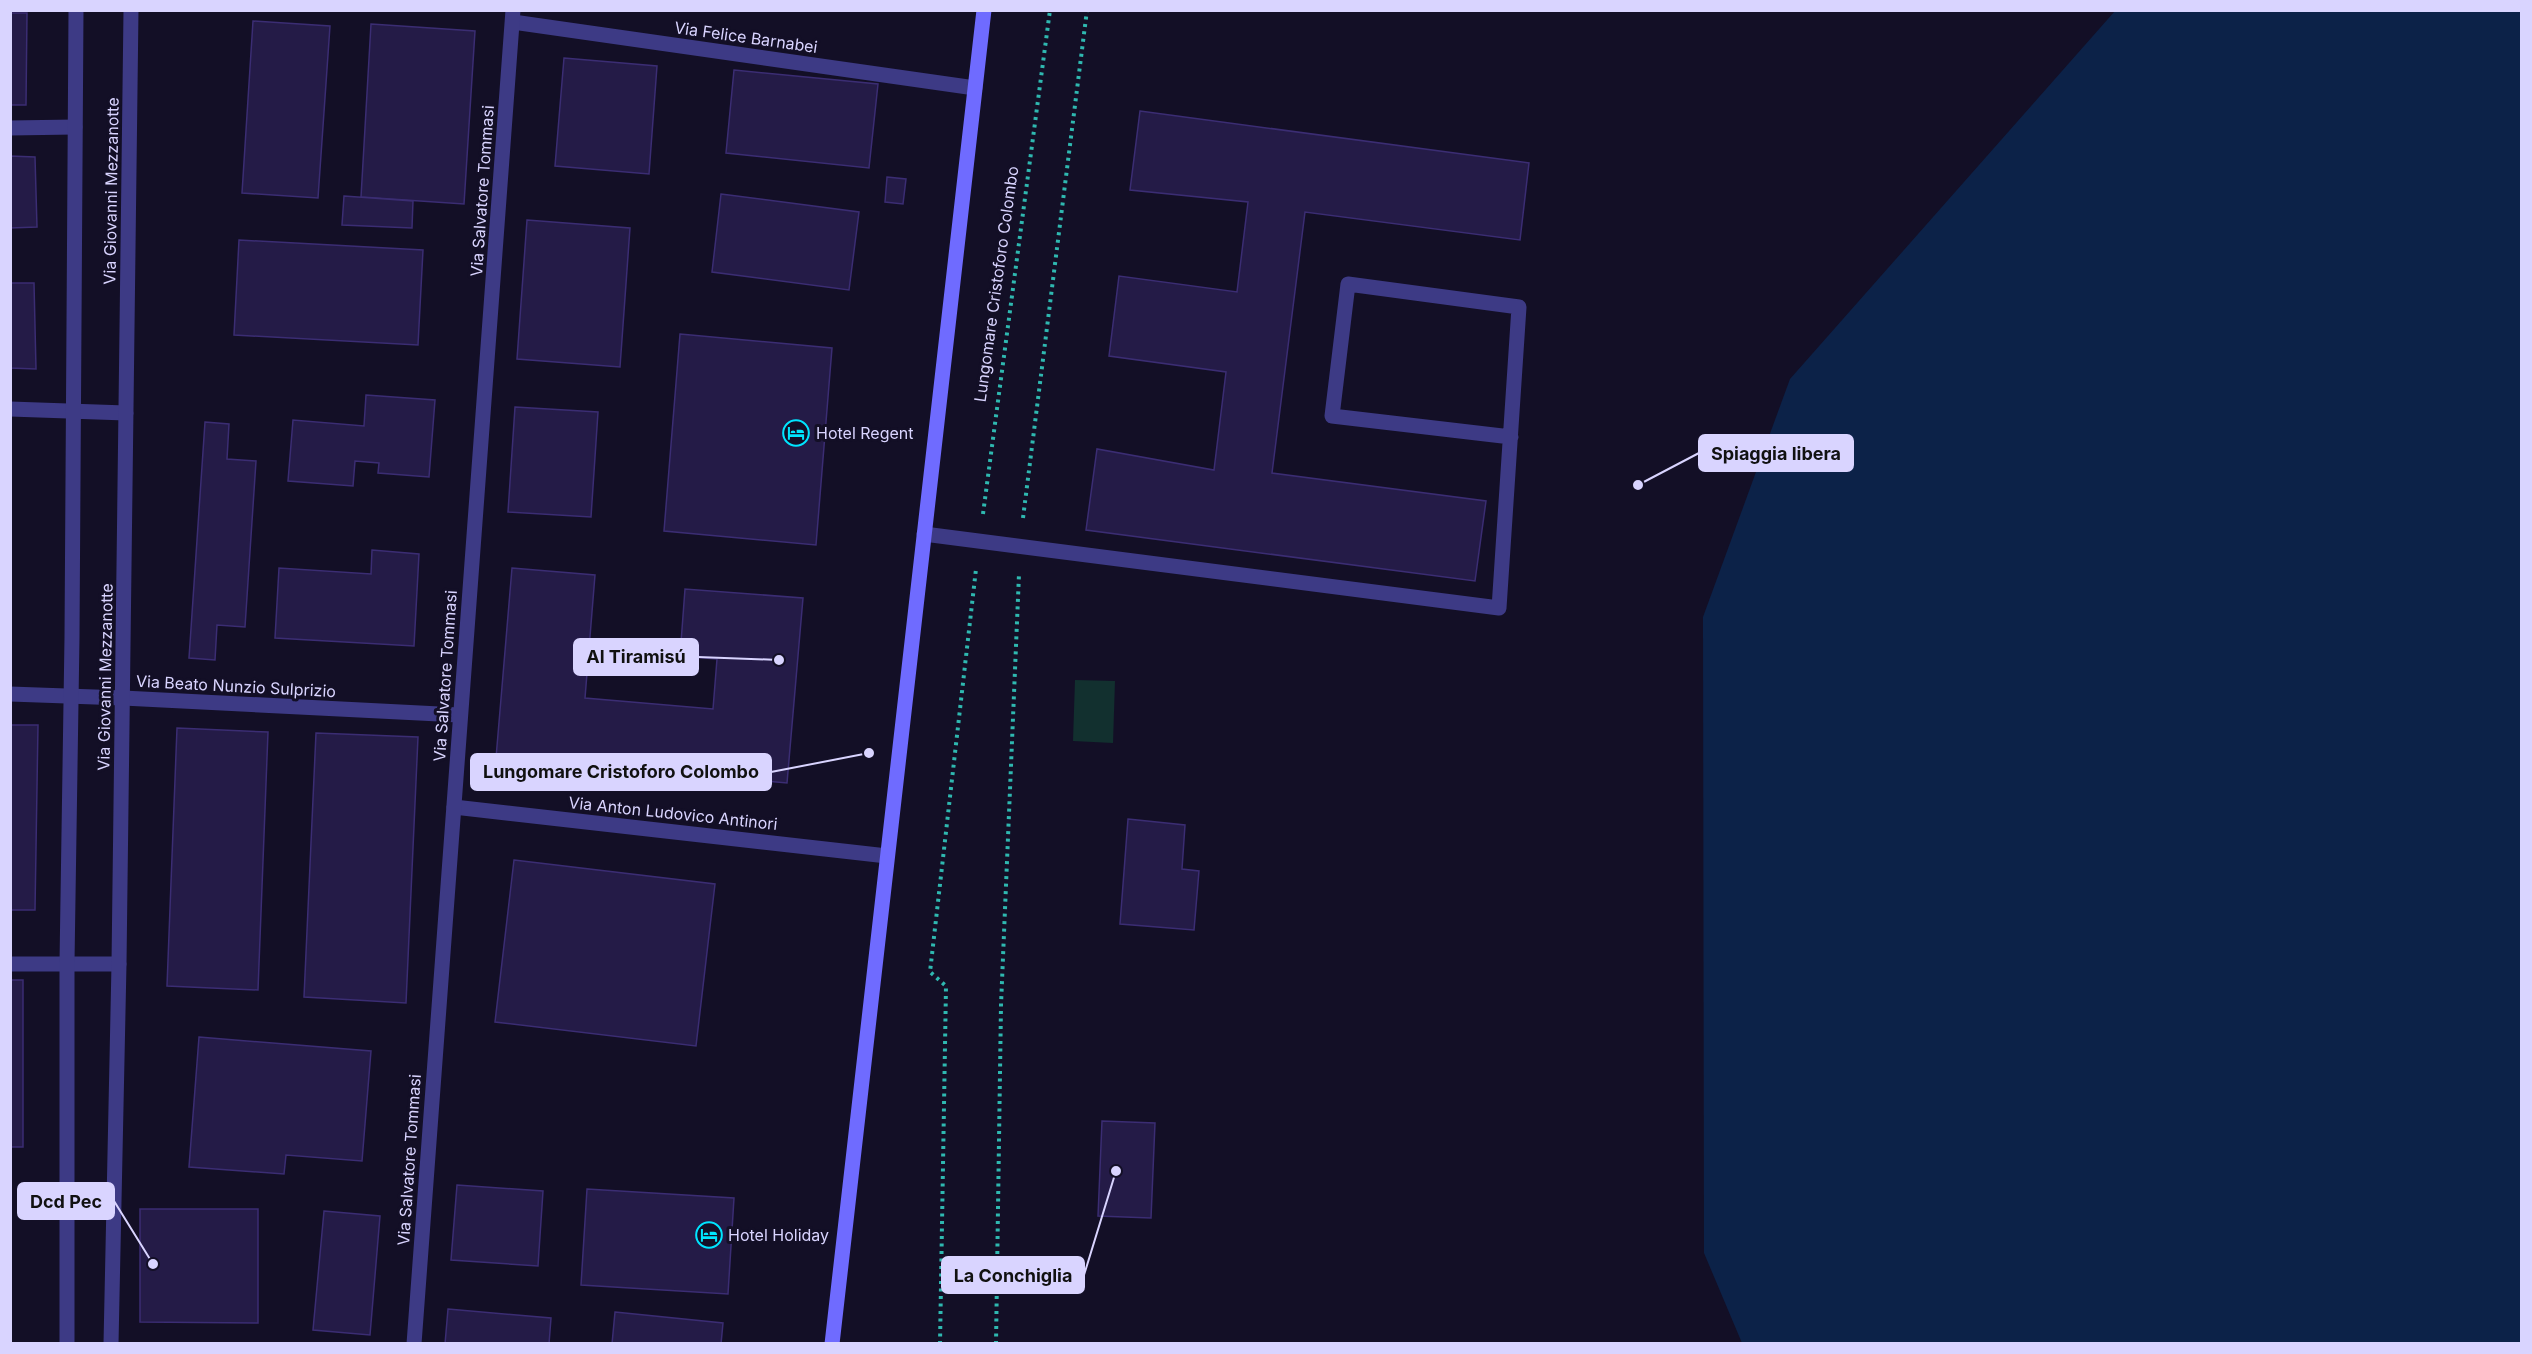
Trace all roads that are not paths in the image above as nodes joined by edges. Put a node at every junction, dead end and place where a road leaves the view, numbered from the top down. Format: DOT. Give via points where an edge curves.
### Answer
graph roads {
  1 [pos="76,10"];
  2 [pos="131,10"];
  3 [pos="984,10"];
  4 [pos="513,16"];
  5 [pos="975,88"];
  6 [pos="75,126"];
  7 [pos="10,128"];
  8 [pos="10,409"];
  9 [pos="74,410"];
  10 [pos="126,413"];
  11 [pos="1511,437"];
  12 [pos="924,534"];
  13 [pos="10,694"];
  14 [pos="71,696"];
  15 [pos="123,698"];
  16 [pos="459,715"];
  17 [pos="454,807"];
  18 [pos="887,856"];
  19 [pos="67,963"];
  20 [pos="10,964"];
  21 [pos="119,964"];
  22 [pos="67,1344"];
  23 [pos="111,1344"];
  24 [pos="414,1344"];
  25 [pos="832,1344"];
  1 -- 6 [label="street, Via Giovanni Mezzanotte"];
  2 -- 10 [label="street, Via Giovanni Mezzanotte"];
  3 -- 5 [label="street"];
  4 -- 5 [label="street, Via Felice Barnabei"];
  4 -- 16 [label="street, Via Salvatore Tommasi"];
  5 -- 12 [label="street"];
  6 -- 7 [label="street"];
  6 -- 9 [label="street, Via Giovanni Mezzanotte"];
  8 -- 9 [label="street"];
  9 -- 10 [label="street"];
  9 -- 14 [label="street, Via Giovanni Mezzanotte"];
  10 -- 15 [label="street, Via Giovanni Mezzanotte"];
  11 -- 11 [label="street" via="1519,306 1348,284 1332,416"];
  11 -- 12 [label="street" via="1499,608"];
  12 -- 18 [label="street"];
  13 -- 14 [label="street, Via Beato Nunzio Sulprizio"];
  14 -- 15 [label="street, Via Beato Nunzio Sulprizio"];
  14 -- 19 [label="street, Via Giovanni Mezzanotte"];
  15 -- 16 [label="street, Via Beato Nunzio Sulprizio"];
  15 -- 21 [label="street, Via Giovanni Mezzanotte"];
  16 -- 17 [label="street, Via Salvatore Tommasi"];
  17 -- 18 [label="street, Via Anton Ludovico Antinori"];
  17 -- 24 [label="street, Via Salvatore Tommasi"];
  18 -- 25 [label="street"];
  19 -- 20 [label="street"];
  19 -- 21 [label="street"];
  19 -- 22 [label="street, Via Giovanni Mezzanotte"];
  21 -- 23 [label="street, Via Giovanni Mezzanotte"];
}
